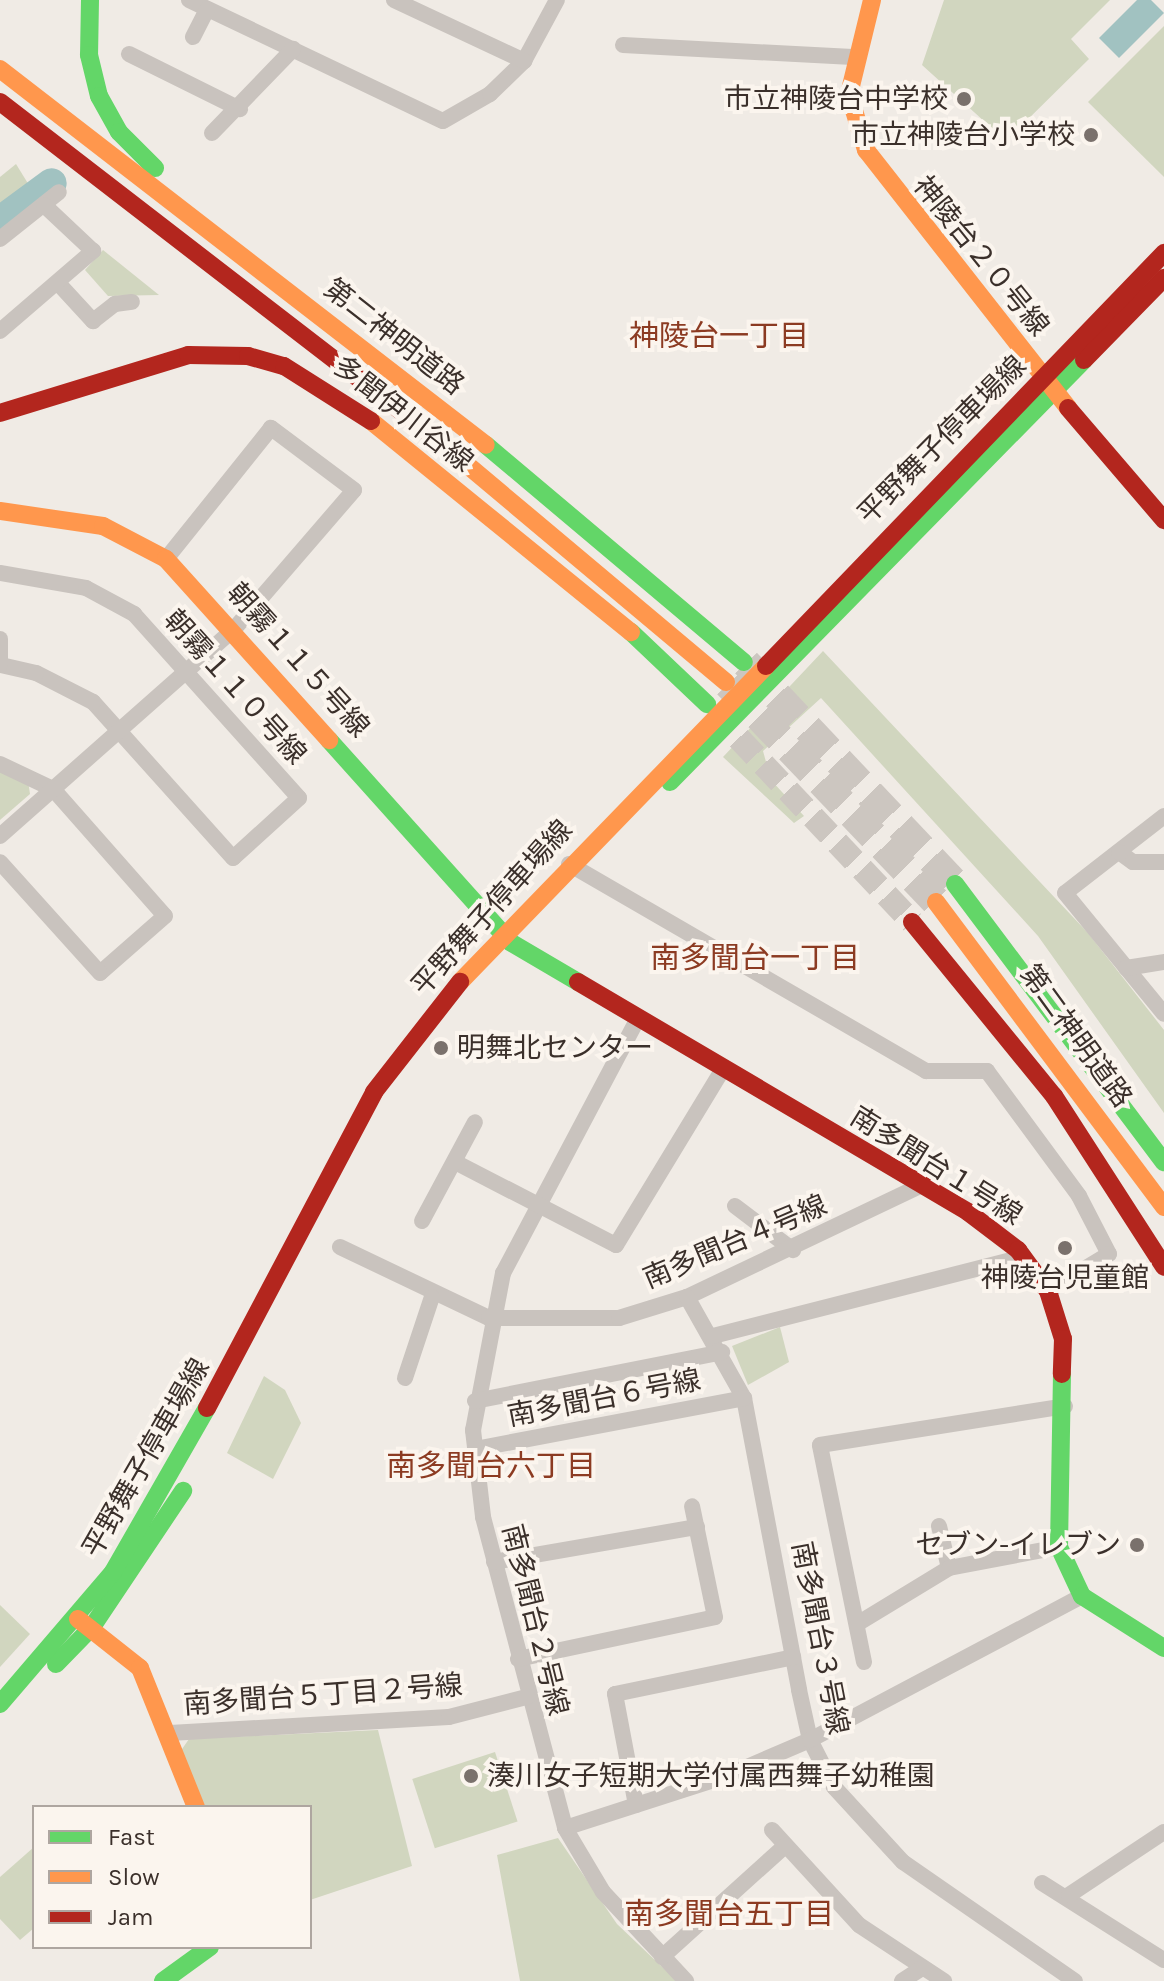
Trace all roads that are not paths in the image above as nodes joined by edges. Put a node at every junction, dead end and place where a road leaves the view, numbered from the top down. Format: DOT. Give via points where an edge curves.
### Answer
graph roads {
  1 [pos="90,0"];
  2 [pos="189,0"];
  3 [pos="394,0"];
  4 [pos="557,0"];
  5 [pos="872,0"];
  6 [pos="207,9"];
  7 [pos="193,37"];
  8 [pos="623,45"];
  9 [pos="293,49"];
  10 [pos="129,54"];
  11 [pos="853,57"];
  12 [pos="524,61"];
  13 [pos="0,69"];
  14 [pos="0,103"];
  15 [pos="240,109"];
  16 [pos="212,133"];
  17 [pos="59,192"];
  18 [pos="44,205"];
  19 [pos="204,225"];
  20 [pos="0,239"];
  21 [pos="1164,253"];
  22 [pos="1164,278"];
  23 [pos="58,283"];
  24 [pos="132,302"];
  25 [pos="0,331"];
  26 [pos="1050,387"];
  27 [pos="0,413"];
  28 [pos="0,511"];
  29 [pos="1164,520"];
  30 [pos="166,559"];
  31 [pos="0,573"];
  32 [pos="235,628"];
  33 [pos="0,639"];
  34 [pos="744,662"];
  35 [pos="190,669"];
  36 [pos="726,682"];
  37 [pos="707,704"];
  38 [pos="119,731"];
  39 [pos="0,764"];
  40 [pos="53,789"];
  41 [pos="1164,816"];
  42 [pos="0,836"];
  43 [pos="1119,852"];
  44 [pos="0,862"];
  45 [pos="1164,862"];
  46 [pos="574,868"];
  47 [pos="955,884"];
  48 [pos="936,902"];
  49 [pos="912,922"];
  50 [pos="506,938"];
  51 [pos="1164,962"];
  52 [pos="1126,968"];
  53 [pos="1164,1014"];
  54 [pos="636,1022"];
  55 [pos="722,1071"];
  56 [pos="475,1122"];
  57 [pos="455,1162"];
  58 [pos="1164,1162"];
  59 [pos="920,1186"];
  60 [pos="535,1202"];
  61 [pos="735,1206"];
  62 [pos="1164,1207"];
  63 [pos="422,1221"];
  64 [pos="340,1247"];
  65 [pos="793,1250"];
  66 [pos="1024,1257"];
  67 [pos="1164,1267"];
  68 [pos="1048,1291"];
  69 [pos="432,1297"];
  70 [pos="687,1297"];
  71 [pos="489,1318"];
  72 [pos="713,1336"];
  73 [pos="722,1352"];
  74 [pos="405,1378"];
  75 [pos="744,1398"];
  76 [pos="475,1401"];
  77 [pos="1065,1406"];
  78 [pos="475,1449"];
  79 [pos="692,1506"];
  80 [pos="939,1526"];
  81 [pos="697,1527"];
  82 [pos="1059,1547"];
  83 [pos="494,1562"];
  84 [pos="949,1568"];
  85 [pos="1082,1596"];
  86 [pos="84,1623"];
  87 [pos="857,1624"];
  88 [pos="1164,1648"];
  89 [pos="793,1657"];
  90 [pos="518,1659"];
  91 [pos="864,1662"];
  92 [pos="527,1697"];
  93 [pos="0,1704"];
  94 [pos="0,1723"];
  95 [pos="170,1733"];
  96 [pos="810,1740"];
  97 [pos="195,1805"];
  98 [pos="636,1805"];
  99 [pos="565,1828"];
  100 [pos="772,1830"];
  101 [pos="1164,1832"];
  102 [pos="785,1846"];
  103 [pos="1042,1883"];
  104 [pos="1069,1895"];
  105 [pos="207,1949"];
  106 [pos="662,1957"];
  107 [pos="1164,1960"];
  108 [pos="922,1968"];
  109 [pos="163,1981"];
  110 [pos="686,1981"];
  111 [pos="902,1981"];
  112 [pos="944,1981"];
  113 [pos="1075,1981"];
  1 -- 19 [label="main road" via="91,66 108,115"];
  2 -- 6 [label="street"];
  3 -- 12 [label="street"];
  4 -- 12 [label="street" via="542,38"];
  5 -- 11 [label="main road, 神陵台２０号線"];
  6 -- 7 [label="street"];
  6 -- 9 [label="street"];
  8 -- 11 [label="street"];
  9 -- 12 [label="street" via="443,121 490,94"];
  9 -- 15 [label="street"];
  10 -- 15 [label="street"];
  11 -- 26 [label="main road, 神陵台２０号線" via="849,94 866,150"];
  13 -- 19 [label="main road, 第二神明道路"];
  14 -- 36 [label="main road, 第二神明道路" via="471,465"];
  15 -- 16 [label="street"];
  17 -- 18 [label="street"];
  18 -- 20 [label="street"];
  18 -- 23 [label="street" via="93,251"];
  19 -- 34 [label="main road, 第二神明道路" via="555,498"];
  21 -- 26 [label="main road, 平野舞子停車場線"];
  22 -- 26 [label="main road, 平野舞子停車場線"];
  23 -- 24 [label="street" via="93,321 115,304"];
  23 -- 25 [label="street"];
  26 -- 29 [label="main road, 神陵台２０号線"];
  26 -- 46 [label="main road, 平野舞子停車場線"];
  27 -- 37 [label="main road, 多聞伊川谷線" via="188,355 248,356 284,366 363,415 646,644"];
  28 -- 30 [label="main road, 朝霧１１５号線" via="103,526"];
  30 -- 32 [label="main road, 朝霧１１５号線"];
  30 -- 32 [label="street" via="271,428 354,490"];
  31 -- 35 [label="street, 朝霧１１０号線" via="86,588 134,614"];
  32 -- 35 [label="street"];
  32 -- 50 [label="main road, 朝霧１１５号線"];
  33 -- 38 [label="street, 朝霧１１０号線" via="0,665 75,689"];
  35 -- 38 [label="street"];
  35 -- 38 [label="street, 朝霧１１０号線" via="299,798 267,830 233,858"];
  38 -- 40 [label="street"];
  39 -- 40 [label="street"];
  40 -- 42 [label="street"];
  40 -- 44 [label="street" via="165,916 100,973"];
  41 -- 43 [label="street"];
  43 -- 45 [label="street" via="1133,862"];
  43 -- 52 [label="street" via="1065,893"];
  46 -- 50 [label="main road, 平野舞子停車場線"];
  46 -- 68 [label="street" via="926,1071 987,1071 1079,1196 1109,1254"];
  47 -- 58 [label="main road, 第二神明道路"];
  48 -- 62 [label="main road, 第二神明道路"];
  49 -- 67 [label="main road" via="1054,1096"];
  50 -- 54 [label="main road, 南多聞台１号線"];
  50 -- 86 [label="main road, 平野舞子停車場線" via="372,1121 292,1257 236,1392 160,1533"];
  51 -- 52 [label="street"];
  52 -- 53 [label="street"];
  54 -- 55 [label="main road, 南多聞台１号線"];
  54 -- 60 [label="street, 南多聞台２号線"];
  55 -- 59 [label="main road, 南多聞台１号線"];
  55 -- 60 [label="street" via="616,1245"];
  56 -- 57 [label="street"];
  57 -- 60 [label="street"];
  57 -- 63 [label="street"];
  59 -- 65 [label="street, 南多聞台４号線"];
  59 -- 66 [label="main road, 南多聞台１号線" via="999,1232"];
  60 -- 71 [label="street, 南多聞台２号線"];
  61 -- 65 [label="street"];
  64 -- 69 [label="street, 南多聞台４号線"];
  65 -- 70 [label="street, 南多聞台４号線"];
  66 -- 68 [label="main road, 南多聞台１号線"];
  66 -- 72 [label="street"];
  68 -- 77 [label="main road, 南多聞台１号線" via="1063,1339"];
  69 -- 71 [label="street, 南多聞台４号線"];
  69 -- 74 [label="street"];
  70 -- 71 [label="street, 南多聞台４号線" via="619,1318"];
  70 -- 72 [label="street, 南多聞台３号線"];
  71 -- 76 [label="street, 南多聞台２号線"];
  72 -- 73 [label="street, 南多聞台３号線"];
  73 -- 75 [label="street, 南多聞台３号線"];
  73 -- 76 [label="street"];
  75 -- 78 [label="street, 南多聞台６号線"];
  75 -- 89 [label="street, 南多聞台３号線"];
  76 -- 78 [label="street, 南多聞台２号線"];
  77 -- 82 [label="main road, 南多聞台１号線"];
  77 -- 87 [label="street" via="820,1445"];
  78 -- 83 [label="street, 南多聞台２号線"];
  79 -- 81 [label="street"];
  80 -- 84 [label="street"];
  81 -- 83 [label="street"];
  81 -- 90 [label="street" via="715,1617"];
  82 -- 84 [label="street"];
  82 -- 85 [label="main road, 南多聞台１号線"];
  83 -- 90 [label="street, 南多聞台２号線"];
  84 -- 87 [label="street"];
  85 -- 88 [label="main road"];
  85 -- 96 [label="street"];
  86 -- 93 [label="main road, 平野舞子停車場線"];
  86 -- 94 [label="main road, 平野舞子停車場線"];
  86 -- 95 [label="main road" via="140,1668"];
  87 -- 91 [label="street"];
  89 -- 96 [label="street, 南多聞台３号線"];
  89 -- 98 [label="street" via="615,1694"];
  90 -- 92 [label="street, 南多聞台２号線"];
  92 -- 95 [label="street, 南多聞台５丁目２号線" via="449,1717"];
  92 -- 99 [label="street, 南多聞台２号線"];
  95 -- 97 [label="main road"];
  96 -- 98 [label="street"];
  96 -- 113 [label="street, 南多聞台３号線" via="834,1787 879,1842"];
  98 -- 99 [label="street"];
  99 -- 106 [label="street, 南多聞台２号線" via="603,1892"];
  100 -- 102 [label="street"];
  101 -- 104 [label="street"];
  102 -- 106 [label="street"];
  102 -- 108 [label="street" via="859,1925"];
  103 -- 104 [label="street"];
  104 -- 107 [label="street"];
  105 -- 109 [label="main road"];
  106 -- 110 [label="street, 南多聞台２号線"];
  108 -- 111 [label="street"];
  108 -- 112 [label="street"];
}
